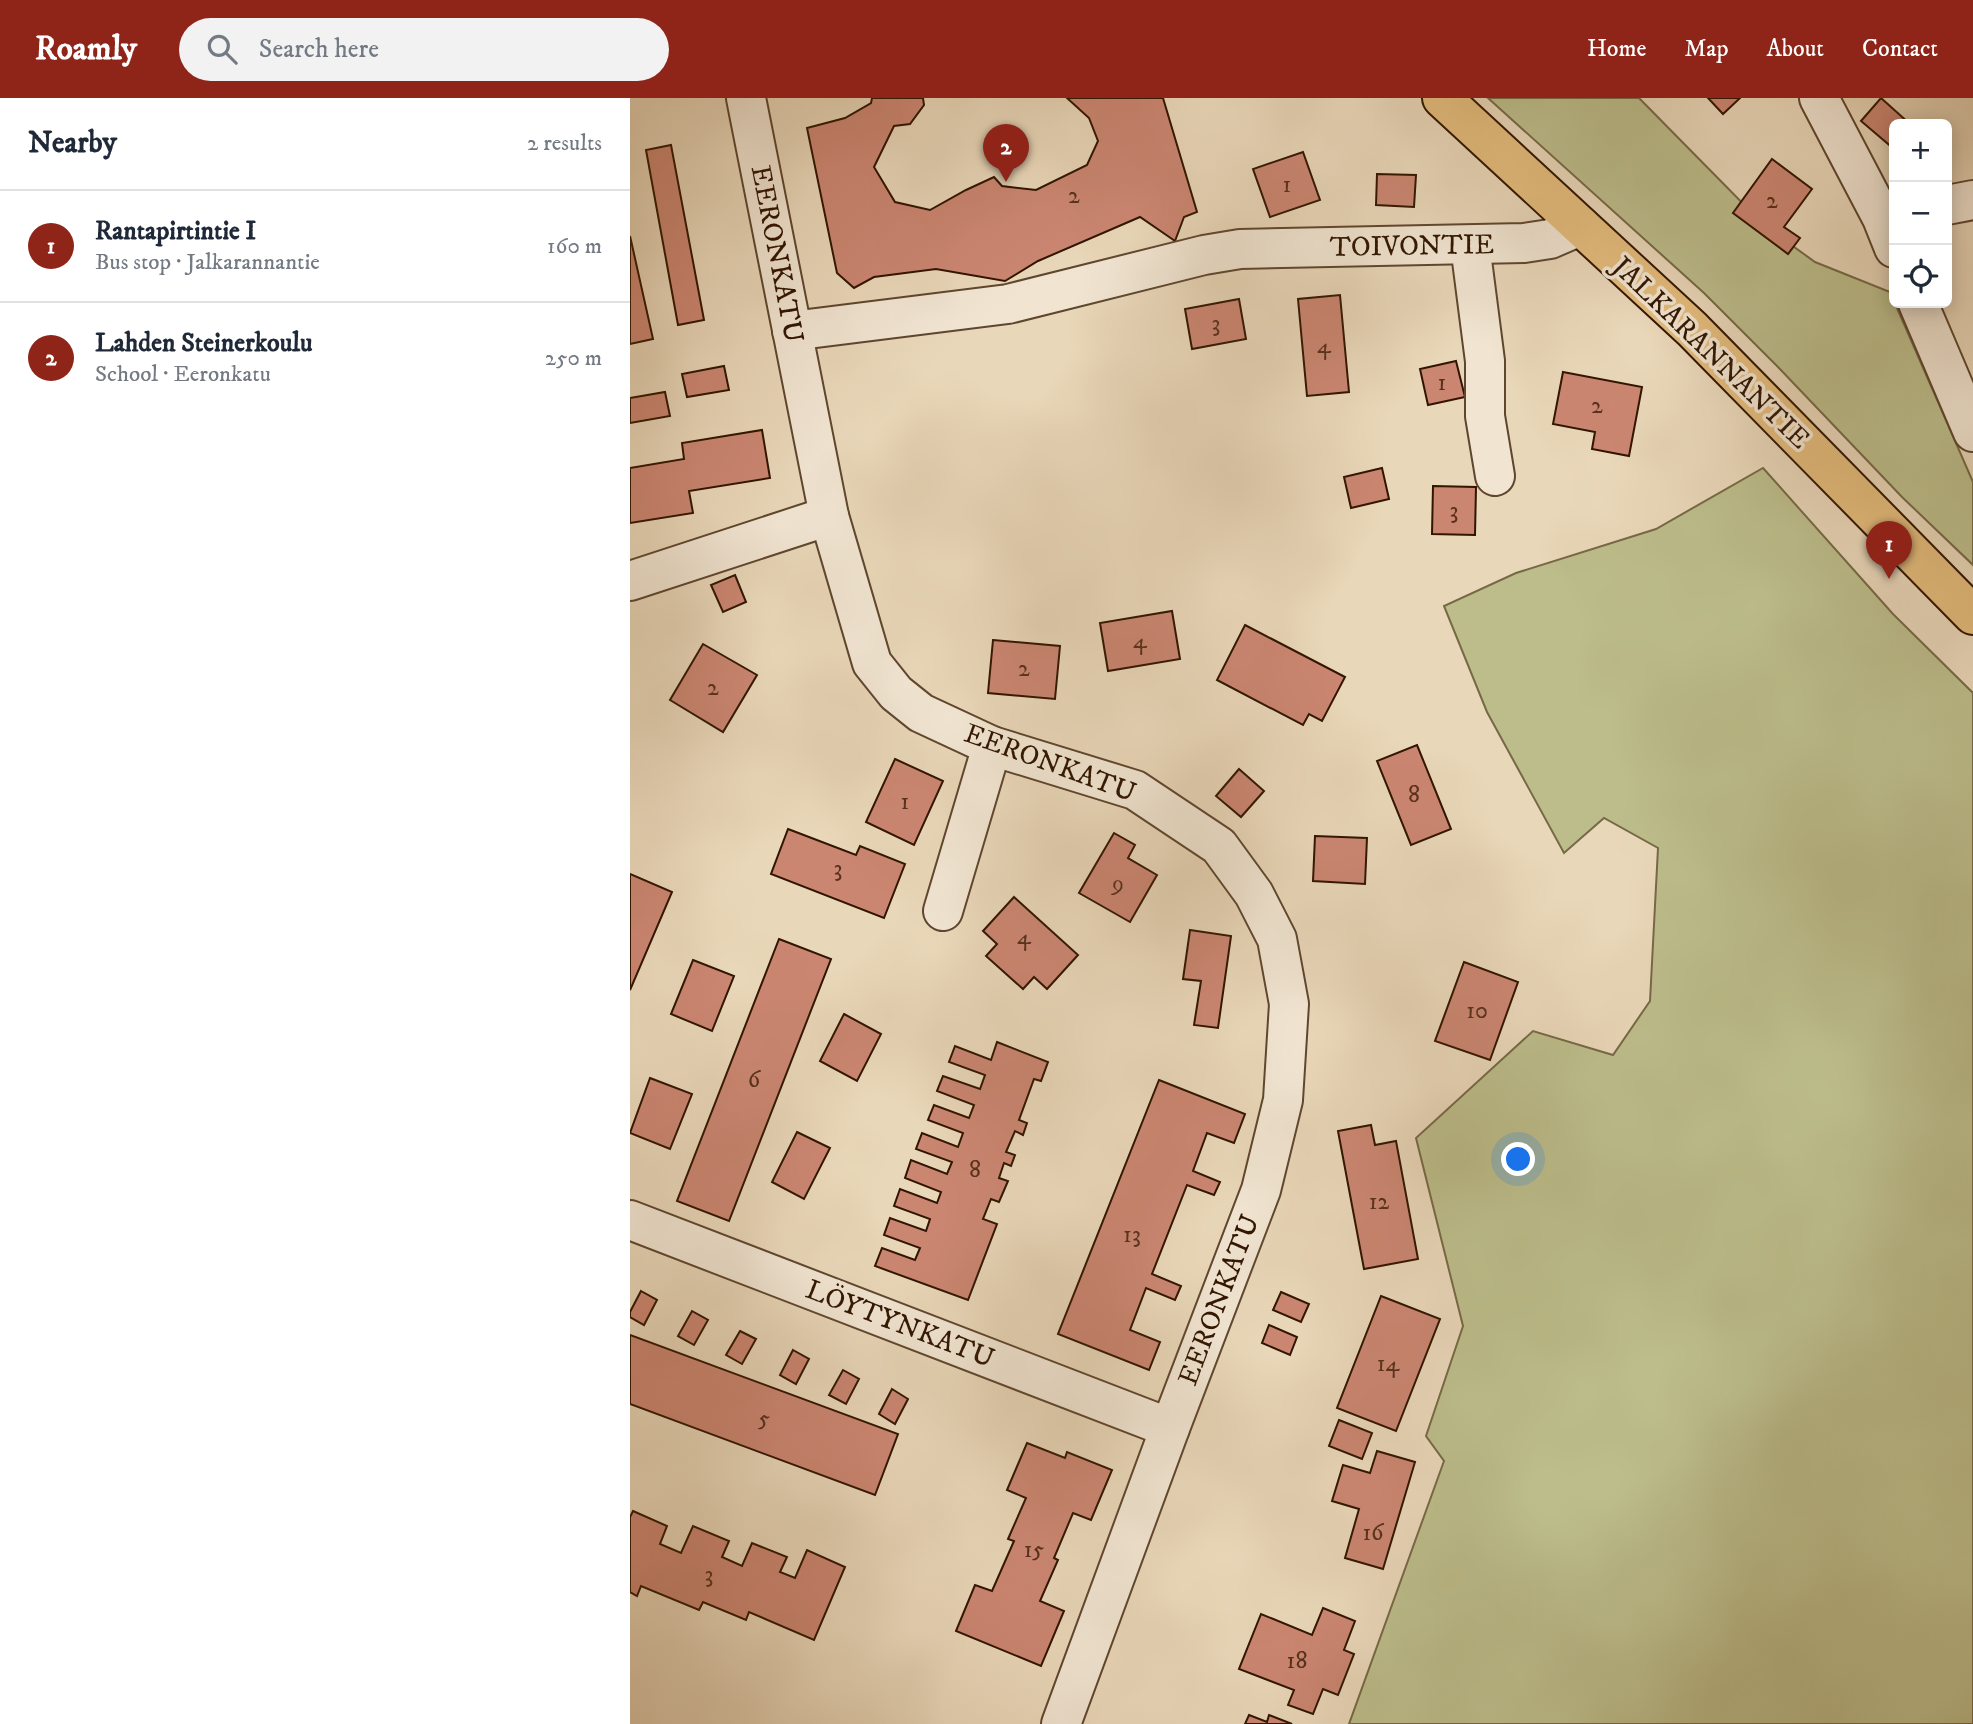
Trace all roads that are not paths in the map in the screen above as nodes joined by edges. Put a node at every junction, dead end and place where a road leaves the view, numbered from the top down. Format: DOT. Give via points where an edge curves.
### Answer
graph roads {
  1 [pos="746,98"];
  2 [pos="1443,98"];
  3 [pos="1819,98"];
  4 [pos="1973,200"];
  5 [pos="1952,204"];
  6 [pos="1889,225"];
  7 [pos="1580,226"];
  8 [pos="1470,245"];
  9 [pos="1920,308"];
  10 [pos="792,331"];
  11 [pos="1973,432"];
  12 [pos="1494,476"];
  13 [pos="829,516"];
  14 [pos="630,581"];
  15 [pos="1973,615"];
  16 [pos="992,746"];
  17 [pos="943,911"];
  18 [pos="630,1220"];
  19 [pos="1170,1428"];
  20 [pos="1061,1724"];
  1 -- 10 [label="street, EERONKATU"];
  2 -- 7 [label="main road, JALKARANNANTIE"];
  3 -- 6 [label="street"];
  4 -- 5 [label="street"];
  7 -- 8 [label="street, TOIVONTIE" via="1550,239"];
  7 -- 15 [label="main road, JALKARANNANTIE" via="1692,329"];
  8 -- 10 [label="street, TOIVONTIE" via="1240,249 1008,304"];
  8 -- 12 [label="street"];
  9 -- 11 [label="street"];
  10 -- 13 [label="street, EERONKATU"];
  13 -- 14 [label="street"];
  13 -- 16 [label="street, EERONKATU" via="872,663 896,693 921,713"];
  16 -- 17 [label="street"];
  16 -- 19 [label="street, EERONKATU" via="1135,790 1219,846 1254,894 1277,939 1289,1004 1283,1100 1261,1190"];
  18 -- 19 [label="street, LÖYTYNKATU"];
  19 -- 20 [label="street, EERONKATU"];
}
